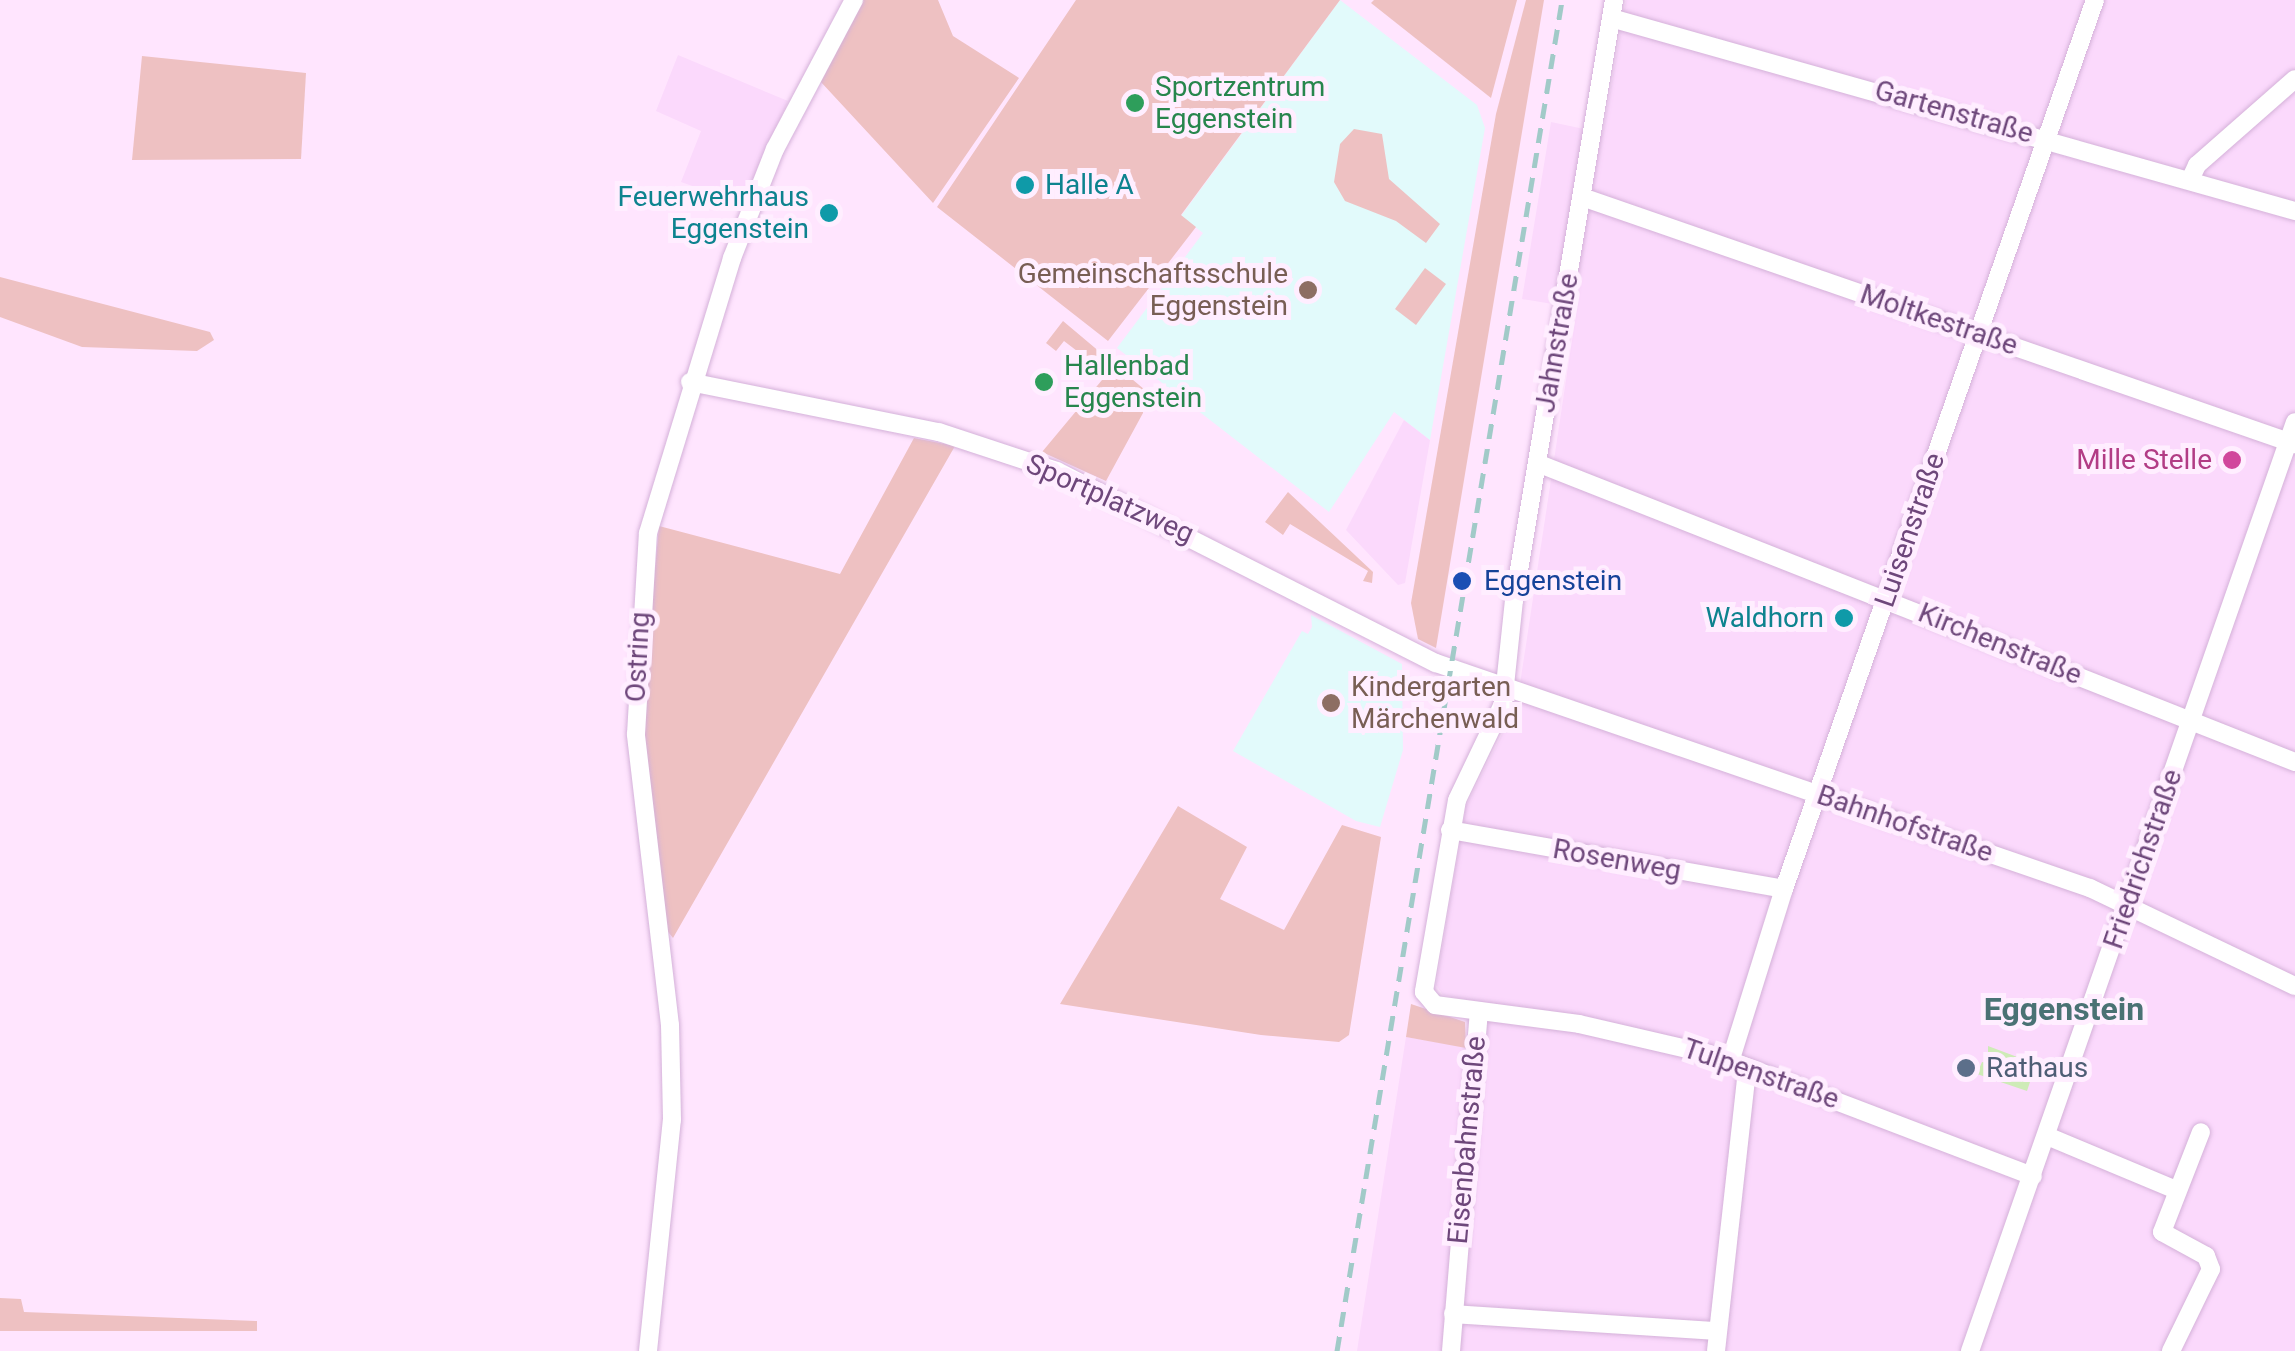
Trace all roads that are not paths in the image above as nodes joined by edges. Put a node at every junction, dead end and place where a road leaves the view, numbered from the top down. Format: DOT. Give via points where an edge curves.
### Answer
graph roads {
  1 [pos="854,0"];
  2 [pos="2095,0"];
  3 [pos="1613,9"];
  4 [pos="2295,78"];
  5 [pos="2044,138"];
  6 [pos="2190,180"];
  7 [pos="1582,197"];
  8 [pos="2295,211"];
  9 [pos="1978,334"];
  10 [pos="690,382"];
  11 [pos="2295,422"];
  12 [pos="2292,443"];
  13 [pos="1537,463"];
  14 [pos="1886,598"];
  15 [pos="1505,686"];
  16 [pos="2190,721"];
  17 [pos="2295,762"];
  18 [pos="1818,794"];
  19 [pos="1450,830"];
  20 [pos="1784,890"];
  21 [pos="2129,903"];
  22 [pos="2295,986"];
  23 [pos="1479,1011"];
  24 [pos="1739,1067"];
  25 [pos="2201,1132"];
  26 [pos="2047,1136"];
  27 [pos="2032,1176"];
  28 [pos="2176,1190"];
  29 [pos="1452,1314"];
  30 [pos="1716,1331"];
  31 [pos="648,1351"];
  32 [pos="1451,1351"];
  33 [pos="1716,1351"];
  34 [pos="1970,1351"];
  35 [pos="2171,1351"];
  1 -- 10 [label="street, Ostring" via="775,149"];
  2 -- 5 [label="street, Luisenstraße"];
  3 -- 5 [label="street, Gartenstraße"];
  3 -- 7 [label="street, Jahnstraße"];
  4 -- 6 [label="street" via="2197,165"];
  5 -- 6 [label="street, Gartenstraße"];
  5 -- 9 [label="street, Luisenstraße"];
  6 -- 8 [label="street, Gartenstraße"];
  7 -- 9 [label="street, Moltkestraße"];
  7 -- 13 [label="street, Jahnstraße"];
  9 -- 12 [label="street, Moltkestraße"];
  9 -- 14 [label="street, Luisenstraße"];
  10 -- 15 [label="street, Sportplatzweg" via="938,432 1057,472 1412,652"];
  10 -- 31 [label="street, Ostring" via="648,533 634,683 638,796 671,1067 668,1202"];
  11 -- 12 [label="street, Friedrichstraße"];
  12 -- 16 [label="street, Friedrichstraße"];
  13 -- 14 [label="street, Kirchenstraße"];
  13 -- 15 [label="street, Jahnstraße"];
  14 -- 16 [label="street, Kirchenstraße"];
  14 -- 18 [label="street, Luisenstraße"];
  15 -- 18 [label="street, Bahnhofstraße"];
  15 -- 19 [label="street, Eisenbahnstraße"];
  16 -- 17 [label="street, Kirchenstraße"];
  16 -- 21 [label="street, Friedrichstraße"];
  18 -- 20 [label="street, Luisenstraße"];
  18 -- 21 [label="street, Bahnhofstraße"];
  19 -- 20 [label="street, Rosenweg"];
  19 -- 23 [label="street, Eisenbahnstraße" via="1424,992 1435,1005"];
  20 -- 24 [label="street, Luisenstraße"];
  21 -- 22 [label="street, Bahnhofstraße"];
  21 -- 26 [label="street, Friedrichstraße"];
  23 -- 24 [label="street, Tulpenstraße" via="1644,1036"];
  23 -- 29 [label="street, Eisenbahnstraße"];
  24 -- 27 [label="street, Tulpenstraße"];
  24 -- 30 [label="street, Luisenstraße"];
  25 -- 28 [label="street"];
  26 -- 27 [label="street, Friedrichstraße"];
  26 -- 28 [label="street"];
  27 -- 34 [label="street, Friedrichstraße"];
  28 -- 35 [label="street" via="2162,1232 2206,1256 2210,1269"];
  29 -- 30 [label="street"];
  29 -- 32 [label="street, Eisenbahnstraße"];
  30 -- 33 [label="street, Luisenstraße"];
}
